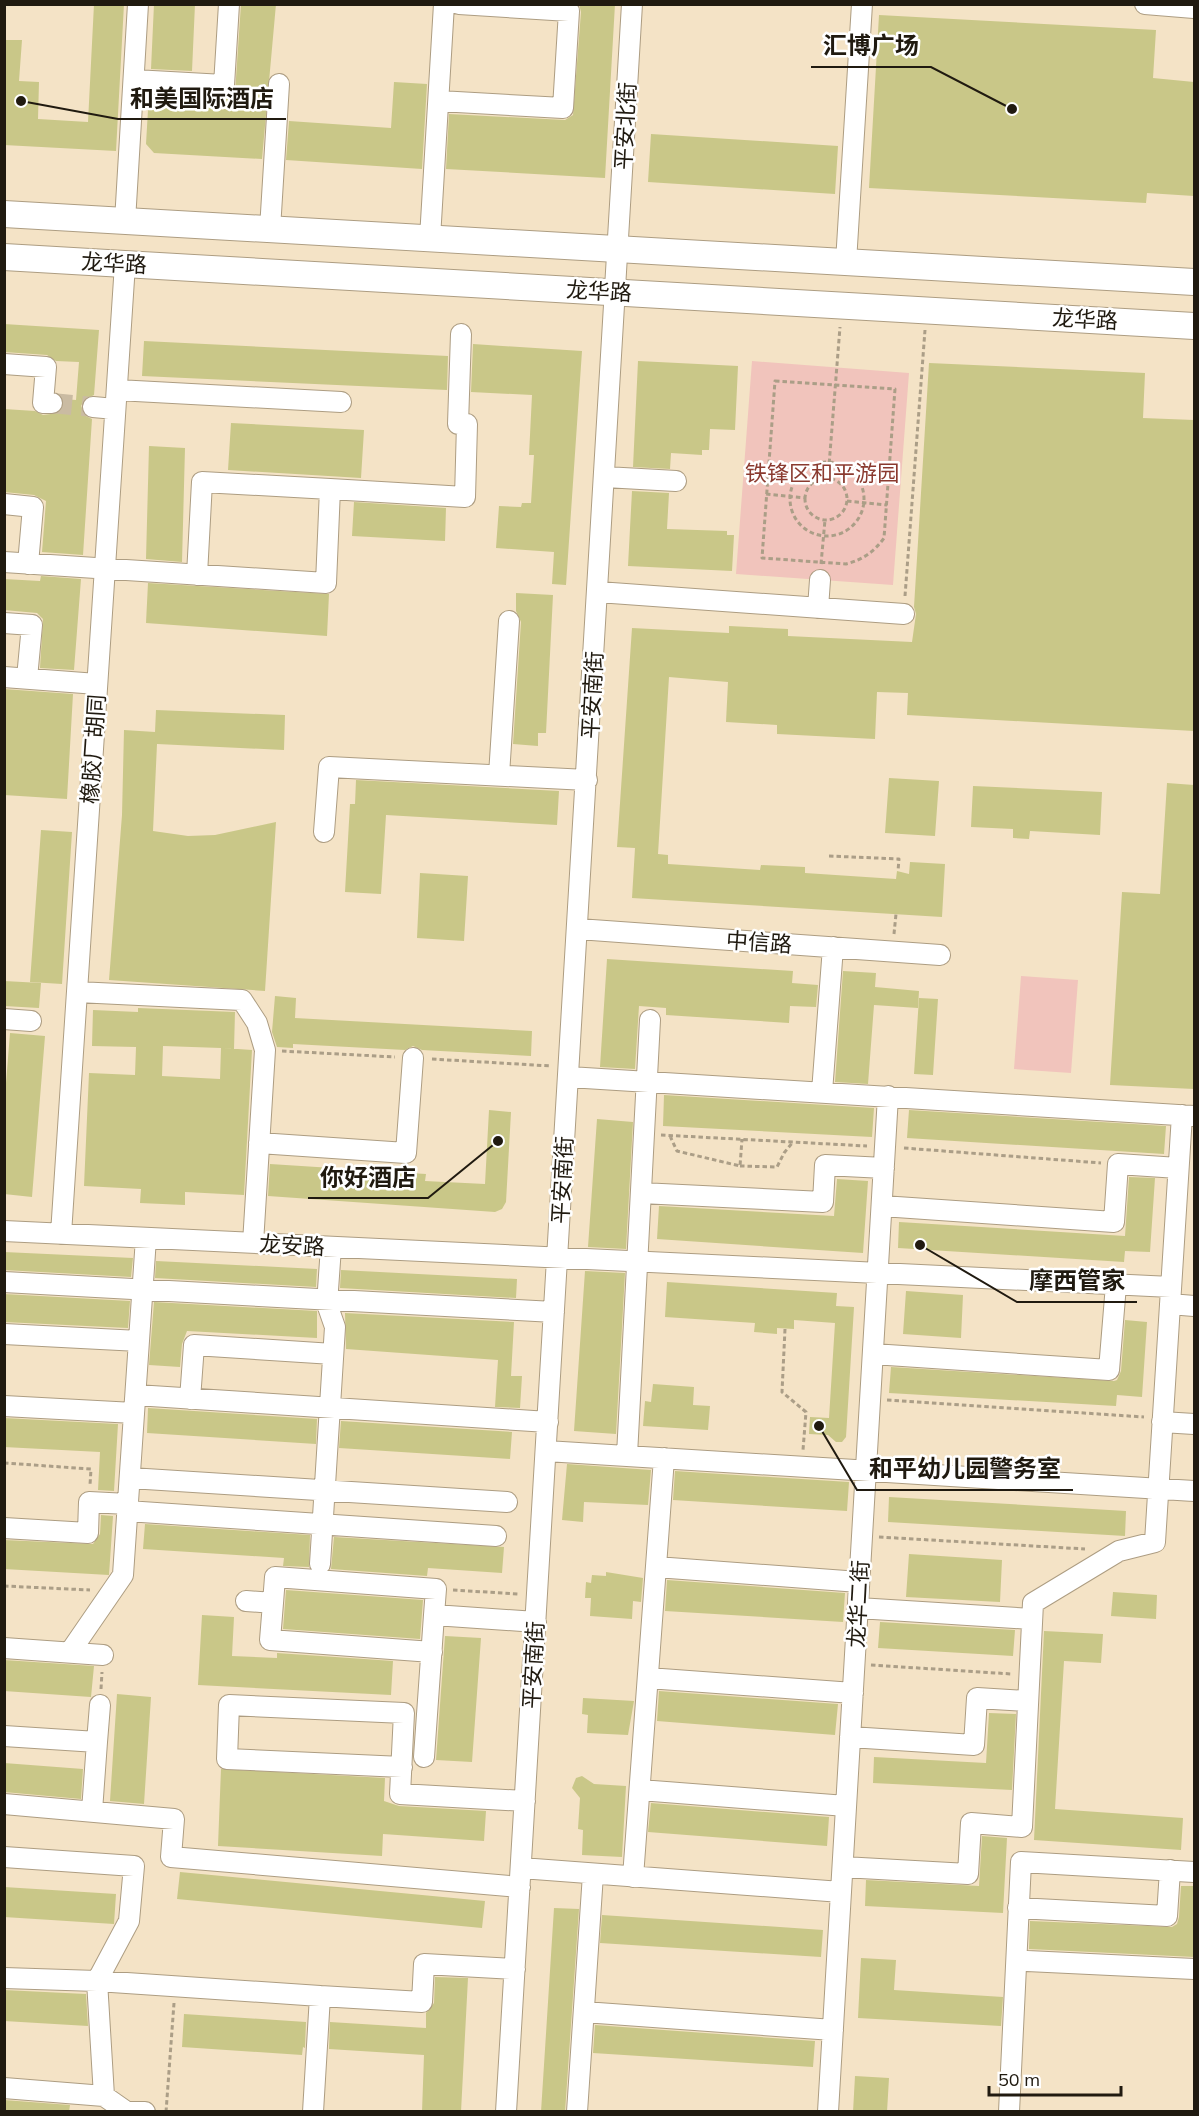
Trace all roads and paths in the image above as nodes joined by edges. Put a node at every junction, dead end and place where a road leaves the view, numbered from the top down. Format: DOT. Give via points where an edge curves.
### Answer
graph roads {
  1 [pos="138,4"];
  2 [pos="229,4"];
  3 [pos="444,4"];
  4 [pos="459,4"];
  5 [pos="632,4"];
  6 [pos="862,4"];
  7 [pos="1145,4"];
  8 [pos="1194,8"];
  9 [pos="134,80"];
  10 [pos="279,84"];
  11 [pos="439,101"];
  12 [pos="4,214"];
  13 [pos="125,221"];
  14 [pos="270,229"];
  15 [pos="430,238"];
  16 [pos="618,248"];
  17 [pos="4,257"];
  18 [pos="846,262"];
  19 [pos="125,264"];
  20 [pos="1194,282"];
  21 [pos="616,292"];
  22 [pos="842,305"];
  23 [pos="926,310"];
  24 [pos="1194,326"];
  25 [pos="461,334"];
  26 [pos="4,364"];
  27 [pos="836,385"];
  28 [pos="116,399"];
  29 [pos="341,402"];
  30 [pos="52,403"];
  31 [pos="93,407"];
  32 [pos="830,462"];
  33 [pos="605,477"];
  34 [pos="828,478"];
  35 [pos="676,481"];
  36 [pos="330,489"];
  37 [pos="766,494"];
  38 [pos="789,496"];
  39 [pos="805,498"];
  40 [pos="847,501"];
  41 [pos="863,503"];
  42 [pos="4,504"];
  43 [pos="887,505"];
  44 [pos="825,520"];
  45 [pos="824,536"];
  46 [pos="4,561"];
  47 [pos="28,564"];
  48 [pos="105,570"];
  49 [pos="821,572"];
  50 [pos="198,575"];
  51 [pos="598,592"];
  52 [pos="818,608"];
  53 [pos="904,614"];
  54 [pos="508,621"];
  55 [pos="4,623"];
  56 [pos="4,677"];
  57 [pos="27,678"];
  58 [pos="97,684"];
  59 [pos="499,775"];
  60 [pos="586,780"];
  61 [pos="324,832"];
  62 [pos="829,856"];
  63 [pos="898,871"];
  64 [pos="578,929"];
  65 [pos="833,947"];
  66 [pos="940,955"];
  67 [pos="77,992"];
  68 [pos="4,1019"];
  69 [pos="650,1020"];
  70 [pos="31,1021"];
  71 [pos="413,1058"];
  72 [pos="569,1077"];
  73 [pos="647,1081"];
  74 [pos="822,1092"];
  75 [pos="888,1096"];
  76 [pos="1188,1115"];
  77 [pos="670,1136"];
  78 [pos="742,1139"];
  79 [pos="794,1142"];
  80 [pos="259,1143"];
  81 [pos="740,1166"];
  82 [pos="884,1168"];
  83 [pos="1178,1168"];
  84 [pos="1186,1189"];
  85 [pos="641,1193"];
  86 [pos="882,1206"];
  87 [pos="4,1231"];
  88 [pos="61,1234"];
  89 [pos="146,1238"];
  90 [pos="253,1243"];
  91 [pos="331,1247"];
  92 [pos="558,1259"];
  93 [pos="637,1262"];
  94 [pos="878,1274"];
  95 [pos="4,1282"];
  96 [pos="1116,1285"];
  97 [pos="142,1290"];
  98 [pos="1170,1296"];
  99 [pos="327,1300"];
  100 [pos="1194,1306"];
  101 [pos="554,1312"];
  102 [pos="785,1329"];
  103 [pos="4,1334"];
  104 [pos="139,1341"];
  105 [pos="333,1354"];
  106 [pos="873,1354"];
  107 [pos="190,1399"];
  108 [pos="870,1399"];
  109 [pos="135,1404"];
  110 [pos="4,1406"];
  111 [pos="330,1408"];
  112 [pos="1163,1420"];
  113 [pos="548,1422"];
  114 [pos="1194,1424"];
  115 [pos="546,1451"];
  116 [pos="627,1455"];
  117 [pos="664,1458"];
  118 [pos="4,1463"];
  119 [pos="802,1467"];
  120 [pos="866,1470"];
  121 [pos="130,1478"];
  122 [pos="1158,1489"];
  123 [pos="325,1490"];
  124 [pos="1194,1491"];
  125 [pos="89,1502"];
  126 [pos="507,1502"];
  127 [pos="128,1508"];
  128 [pos="323,1525"];
  129 [pos="4,1528"];
  130 [pos="496,1536"];
  131 [pos="862,1536"];
  132 [pos="1119,1551"];
  133 [pos="320,1564"];
  134 [pos="656,1567"];
  135 [pos="860,1582"];
  136 [pos="4,1586"];
  137 [pos="436,1589"];
  138 [pos="113,1592"];
  139 [pos="537,1596"];
  140 [pos="246,1601"];
  141 [pos="273,1604"];
  142 [pos="858,1608"];
  143 [pos="434,1615"];
  144 [pos="1032,1619"];
  145 [pos="536,1622"];
  146 [pos="4,1648"];
  147 [pos="70,1652"];
  148 [pos="432,1652"];
  149 [pos="104,1655"];
  150 [pos="855,1664"];
  151 [pos="1030,1675"];
  152 [pos="648,1678"];
  153 [pos="853,1693"];
  154 [pos="1028,1701"];
  155 [pos="100,1705"];
  156 [pos="4,1736"];
  157 [pos="850,1737"];
  158 [pos="97,1742"];
  159 [pos="424,1757"];
  160 [pos="402,1767"];
  161 [pos="640,1791"];
  162 [pos="525,1800"];
  163 [pos="4,1804"];
  164 [pos="846,1806"];
  165 [pos="92,1811"];
  166 [pos="4,1857"];
  167 [pos="843,1867"];
  168 [pos="1170,1870"];
  169 [pos="1194,1872"];
  170 [pos="593,1874"];
  171 [pos="633,1877"];
  172 [pos="520,1878"];
  173 [pos="841,1892"];
  174 [pos="1018,1908"];
  175 [pos="1027,1961"];
  176 [pos="515,1969"];
  177 [pos="1194,1969"];
  178 [pos="4,1978"];
  179 [pos="97,1981"];
  180 [pos="175,1986"];
  181 [pos="320,1996"];
  182 [pos="584,2012"];
  183 [pos="833,2030"];
  184 [pos="4,2088"];
  185 [pos="104,2096"];
  186 [pos="124,2111"];
  187 [pos="145,2112"];
  188 [pos="165,2112"];
  189 [pos="313,2112"];
  190 [pos="506,2112"];
  191 [pos="577,2112"];
  192 [pos="828,2112"];
  193 [pos="1009,2112"];
  1 -- 9 [label="street"];
  2 -- 9 [label="street" via="224,85"];
  3 -- 11 [label="street"];
  4 -- 11 [label="street" via="569,11 563,108"];
  5 -- 16 [label="street, 平安北街"];
  6 -- 18 [label="street"];
  7 -- 8 [label="street"];
  9 -- 13 [label="street"];
  10 -- 14 [label="street"];
  11 -- 15 [label="street"];
  12 -- 13 [label="main road, 龙华路"];
  13 -- 14 [label="main road, 龙华路"];
  14 -- 15 [label="main road, 龙华路"];
  15 -- 16 [label="main road, 龙华路"];
  16 -- 18 [label="main road, 龙华路"];
  16 -- 21 [label="street, 平安南街"];
  17 -- 19 [label="main road, 龙华路"];
  18 -- 20 [label="main road, 龙华路"];
  19 -- 21 [label="main road, 龙华路"];
  19 -- 28 [label="street, 橡胶厂胡同"];
  21 -- 22 [label="main road, 龙华路"];
  21 -- 33 [label="street, 平安南街"];
  22 -- 23 [label="main road, 龙华路"];
  22 -- 27 [label="path"];
  23 -- 24 [label="main road, 龙华路"];
  23 -- 53 [label="path"];
  25 -- 36 [label="street" via="458,424 467,424 465,497"];
  26 -- 30 [label="street" via="46,367 43,403"];
  27 -- 32 [label="path"];
  27 -- 37 [label="path" via="775,381"];
  27 -- 43 [label="path" via="895,390"];
  28 -- 29 [label="street"];
  28 -- 31 [label="street"];
  28 -- 48 [label="street, 橡胶厂胡同"];
  32 -- 34 [label="path"];
  32 -- 38 [label="path" via="818,463 798,475"];
  32 -- 41 [label="path" via="853,473 861,484"];
  33 -- 35 [label="street"];
  33 -- 51 [label="street, 平安南街"];
  34 -- 39 [label="path" via="811,484"];
  34 -- 40 [label="path" via="843,485"];
  36 -- 50 [label="street" via="202,482"];
  36 -- 50 [label="street" via="326,583"];
  37 -- 38 [label="path"];
  37 -- 49 [label="path" via="762,558"];
  38 -- 39 [label="path"];
  38 -- 45 [label="path" via="790,508 802,527"];
  39 -- 44 [label="path" via="812,515"];
  40 -- 41 [label="path"];
  40 -- 44 [label="path" via="838,517"];
  41 -- 43 [label="path"];
  41 -- 45 [label="path" via="857,521 848,530"];
  42 -- 47 [label="street" via="33,507"];
  43 -- 49 [label="path" via="884,538 877,548 858,561"];
  44 -- 45 [label="path"];
  45 -- 49 [label="path"];
  46 -- 47 [label="street"];
  47 -- 48 [label="street"];
  48 -- 50 [label="street"];
  48 -- 58 [label="street, 橡胶厂胡同"];
  49 -- 52 [label="street"];
  51 -- 52 [label="street"];
  51 -- 60 [label="street, 平安南街"];
  52 -- 53 [label="street"];
  54 -- 59 [label="street"];
  55 -- 57 [label="street" via="32,625"];
  56 -- 57 [label="street"];
  57 -- 58 [label="street"];
  58 -- 67 [label="street, 橡胶厂胡同"];
  59 -- 60 [label="street"];
  59 -- 61 [label="street" via="329,767"];
  60 -- 64 [label="street, 平安南街"];
  62 -- 63 [label="path" via="899,859"];
  64 -- 65 [label="street, 中信路"];
  64 -- 72 [label="street, 平安南街"];
  65 -- 66 [label="street, 中信路"];
  65 -- 74 [label="street"];
  67 -- 80 [label="street" via="242,1000 257,1023 266,1050"];
  67 -- 88 [label="street, 橡胶厂胡同"];
  68 -- 70 [label="street"];
  69 -- 73 [label="street"];
  71 -- 80 [label="street" via="406,1153"];
  72 -- 73 [label="street"];
  72 -- 92 [label="street, 平安南街"];
  73 -- 74 [label="street"];
  73 -- 85 [label="street"];
  74 -- 75 [label="street"];
  75 -- 76 [label="street"];
  75 -- 82 [label="street, 龙华二街"];
  76 -- 83 [label="street"];
  77 -- 81 [label="path" via="677,1151"];
  78 -- 81 [label="path"];
  79 -- 81 [label="path" via="777,1167"];
  80 -- 90 [label="street"];
  82 -- 85 [label="street" via="825,1165 823,1202"];
  82 -- 86 [label="street, 龙华二街"];
  83 -- 84 [label="street"];
  83 -- 86 [label="street" via="1118,1164 1114,1222"];
  84 -- 98 [label="street"];
  85 -- 93 [label="street"];
  86 -- 94 [label="street, 龙华二街"];
  87 -- 88 [label="street, 龙安路"];
  88 -- 89 [label="street, 龙安路"];
  89 -- 90 [label="street, 龙安路"];
  89 -- 97 [label="street"];
  90 -- 91 [label="street, 龙安路"];
  91 -- 92 [label="street, 龙安路"];
  91 -- 99 [label="street"];
  92 -- 93 [label="street, 龙安路"];
  92 -- 101 [label="street, 平安南街"];
  93 -- 94 [label="street, 龙安路"];
  93 -- 116 [label="street"];
  94 -- 96 [label="street, 龙安路"];
  94 -- 106 [label="street, 龙华二街"];
  95 -- 97 [label="street"];
  96 -- 98 [label="street, 龙安路"];
  96 -- 106 [label="street" via="1109,1370"];
  97 -- 99 [label="street"];
  97 -- 104 [label="street"];
  98 -- 100 [label="street, 龙安路"];
  98 -- 112 [label="street"];
  99 -- 101 [label="street"];
  99 -- 105 [label="street" via="335,1327"];
  101 -- 113 [label="street, 平安南街"];
  102 -- 119 [label="path" via="782,1392 806,1412"];
  103 -- 104 [label="street"];
  104 -- 109 [label="street"];
  105 -- 107 [label="street" via="194,1345"];
  105 -- 111 [label="street"];
  106 -- 108 [label="street, 龙华二街"];
  107 -- 109 [label="street"];
  107 -- 111 [label="street"];
  108 -- 112 [label="path"];
  108 -- 120 [label="street, 龙华二街"];
  109 -- 110 [label="street"];
  109 -- 121 [label="street"];
  111 -- 113 [label="street"];
  111 -- 123 [label="street"];
  112 -- 114 [label="street"];
  112 -- 122 [label="street"];
  113 -- 115 [label="street, 平安南街"];
  115 -- 116 [label="street"];
  115 -- 139 [label="street, 平安南街"];
  116 -- 117 [label="street"];
  117 -- 119 [label="street"];
  117 -- 134 [label="street"];
  118 -- 125 [label="path" via="91,1469"];
  119 -- 120 [label="street"];
  120 -- 122 [label="street"];
  120 -- 131 [label="street, 龙华二街"];
  121 -- 123 [label="street"];
  121 -- 127 [label="street"];
  122 -- 124 [label="street"];
  122 -- 132 [label="street" via="1155,1542"];
  123 -- 126 [label="street"];
  123 -- 128 [label="street"];
  125 -- 127 [label="street"];
  125 -- 129 [label="street" via="88,1533"];
  127 -- 128 [label="street"];
  127 -- 138 [label="street" via="123,1575"];
  128 -- 130 [label="street"];
  128 -- 133 [label="street"];
  131 -- 132 [label="path"];
  131 -- 135 [label="street, 龙华二街"];
  132 -- 144 [label="street" via="1033,1603"];
  134 -- 135 [label="street"];
  134 -- 152 [label="street"];
  135 -- 142 [label="street, 龙华二街"];
  136 -- 138 [label="path"];
  137 -- 139 [label="path"];
  137 -- 141 [label="street" via="275,1577"];
  137 -- 143 [label="street"];
  138 -- 147 [label="street"];
  139 -- 145 [label="street, 平安南街"];
  140 -- 141 [label="street"];
  141 -- 148 [label="street" via="270,1640"];
  142 -- 144 [label="street"];
  142 -- 150 [label="street, 龙华二街"];
  143 -- 145 [label="street"];
  143 -- 148 [label="street"];
  144 -- 151 [label="street"];
  145 -- 162 [label="street, 平安南街"];
  146 -- 147 [label="street"];
  147 -- 149 [label="street"];
  148 -- 159 [label="street"];
  149 -- 155 [label="path"];
  150 -- 151 [label="path"];
  150 -- 153 [label="street, 龙华二街"];
  151 -- 154 [label="street"];
  152 -- 153 [label="street"];
  152 -- 161 [label="street"];
  153 -- 157 [label="street, 龙华二街"];
  154 -- 157 [label="street" via="977,1698 974,1745"];
  154 -- 167 [label="street" via="1022,1827 971,1823 968,1874"];
  155 -- 158 [label="street"];
  156 -- 158 [label="street"];
  157 -- 164 [label="street, 龙华二街"];
  158 -- 165 [label="street"];
  160 -- 160 [label="street" via="226,1759 229,1705 404,1713"];
  160 -- 162 [label="street" via="400,1794"];
  161 -- 164 [label="street"];
  161 -- 171 [label="street"];
  162 -- 172 [label="street, 平安南街"];
  163 -- 165 [label="street"];
  164 -- 167 [label="street, 龙华二街"];
  165 -- 172 [label="street" via="174,1818 171,1857"];
  166 -- 179 [label="street" via="134,1866 129,1921"];
  167 -- 173 [label="street, 龙华二街"];
  168 -- 169 [label="street"];
  168 -- 174 [label="street" via="1167,1916"];
  168 -- 174 [label="street" via="1020,1862"];
  170 -- 171 [label="street"];
  170 -- 172 [label="street"];
  170 -- 182 [label="street"];
  171 -- 173 [label="street"];
  172 -- 176 [label="street, 平安南街"];
  173 -- 183 [label="street, 龙华二街"];
  174 -- 193 [label="street"];
  175 -- 177 [label="street"];
  176 -- 181 [label="street" via="424,1964 422,2002"];
  176 -- 190 [label="street, 平安南街"];
  178 -- 179 [label="street"];
  179 -- 180 [label="street"];
  179 -- 185 [label="street"];
  180 -- 181 [label="street"];
  180 -- 188 [label="path"];
  181 -- 189 [label="street"];
  182 -- 183 [label="street"];
  182 -- 191 [label="street"];
  183 -- 192 [label="street, 龙华二街"];
  184 -- 185 [label="street"];
  185 -- 186 [label="street"];
  186 -- 187 [label="street"];
}
